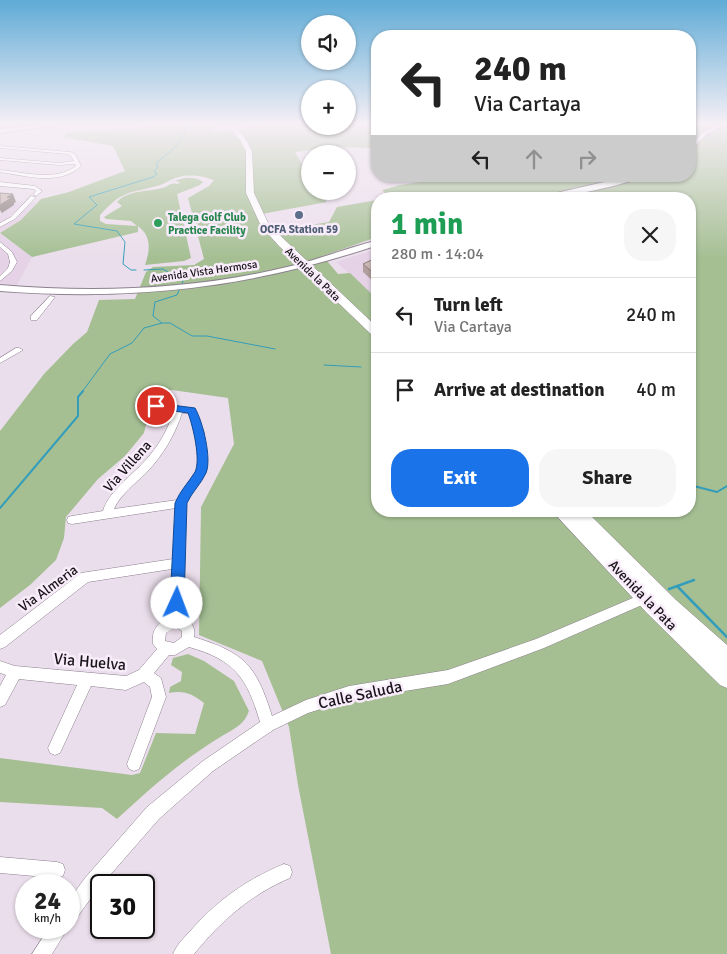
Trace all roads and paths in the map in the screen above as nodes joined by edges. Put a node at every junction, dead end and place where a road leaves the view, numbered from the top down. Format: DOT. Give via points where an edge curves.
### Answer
graph roads {
  1 [pos="76,169"];
  2 [pos="249,169"];
  3 [pos="0,171"];
  4 [pos="617,182"];
  5 [pos="629,182"];
  6 [pos="0,184"];
  7 [pos="569,192"];
  8 [pos="586,192"];
  9 [pos="261,197"];
  10 [pos="267,210"];
  11 [pos="275,222"];
  12 [pos="0,225"];
  13 [pos="0,244"];
  14 [pos="371,245"];
  15 [pos="371,249"];
  16 [pos="311,266"];
  17 [pos="0,279"];
  18 [pos="0,288"];
  19 [pos="0,294"];
  20 [pos="100,294"];
  21 [pos="52,297"];
  22 [pos="371,317"];
  23 [pos="34,318"];
  24 [pos="371,329"];
  25 [pos="19,350"];
  26 [pos="0,361"];
  27 [pos="156,406"];
  28 [pos="179,409"];
  29 [pos="181,503"];
  30 [pos="108,515"];
  31 [pos="566,517"];
  32 [pos="581,517"];
  33 [pos="72,520"];
  34 [pos="179,562"];
  35 [pos="651,595"];
  36 [pos="176,621"];
  37 [pos="187,641"];
  38 [pos="0,643"];
  39 [pos="165,649"];
  40 [pos="727,658"];
  41 [pos="0,667"];
  42 [pos="15,672"];
  43 [pos="145,674"];
  44 [pos="727,678"];
  45 [pos="88,679"];
  46 [pos="0,700"];
  47 [pos="268,725"];
  48 [pos="56,748"];
  49 [pos="134,764"];
  50 [pos="0,865"];
  51 [pos="57,870"];
  52 [pos="284,872"];
  53 [pos="80,898"];
  54 [pos="51,939"];
  55 [pos="41,954"];
  56 [pos="182,954"];
  1 -- 3 [label="street" via="63,176"];
  2 -- 16 [label="highway, Avenida la Pata" via="250,193 258,214 274,236"];
  4 -- 7 [label="main road"];
  5 -- 8 [label="main road"];
  6 -- 12 [label="street" via="39,190 13,218"];
  9 -- 10 [label="highway"];
  11 -- 16 [label="highway, Avenida la Pata"];
  13 -- 17 [label="street" via="12,254 14,261 11,269"];
  14 -- 16 [label="main road, Avenida Vista Hermosa"];
  15 -- 16 [label="main road, Avenida Vista Hermosa"];
  16 -- 20 [label="main road, Avenida Vista Hermosa" via="164,294"];
  16 -- 22 [label="highway, Avenida la Pata"];
  16 -- 24 [label="highway, Avenida la Pata"];
  18 -- 20 [label="main road, Avenida Vista Hermosa"];
  19 -- 21 [label="main road, Avenida Vista Hermosa"];
  20 -- 21 [label="main road, Avenida Vista Hermosa"];
  21 -- 23 [label="street"];
  25 -- 26 [label="street"];
  27 -- 28 [label="street"];
  28 -- 29 [label="street" via="192,410 195,416 203,464"];
  28 -- 30 [label="street, Via Villena" via="173,430 159,454 114,499"];
  29 -- 30 [label="street"];
  29 -- 34 [label="street"];
  30 -- 33 [label="street"];
  31 -- 35 [label="highway, Avenida la Pata"];
  32 -- 35 [label="highway, Avenida la Pata"];
  34 -- 36 [label="street"];
  34 -- 38 [label="street, Via Almeria" via="85,577"];
  35 -- 40 [label="highway, Avenida la Pata"];
  35 -- 44 [label="highway, Avenida la Pata"];
  35 -- 47 [label="street, Calle Saluda" via="539,644 448,677 349,694 306,707"];
  36 -- 37 [label="street" via="184,622 188,627"];
  36 -- 39 [label="street" via="161,629 159,644"];
  37 -- 39 [label="street" via="181,647"];
  37 -- 47 [label="street" via="206,646 243,667 258,694"];
  39 -- 43 [label="street, Via Huelva"];
  41 -- 42 [label="street, Via Huelva"];
  42 -- 45 [label="street, Via Huelva"];
  42 -- 46 [label="street"];
  43 -- 45 [label="street, Via Huelva" via="134,682 126,683"];
  43 -- 49 [label="street" via="156,683 159,696"];
  45 -- 48 [label="street"];
  47 -- 53 [label="street, Calle Saluda" via="208,766 153,813"];
  50 -- 51 [label="street"];
  52 -- 56 [label="street" via="239,895"];
  54 -- 55 [label="street"];
}
